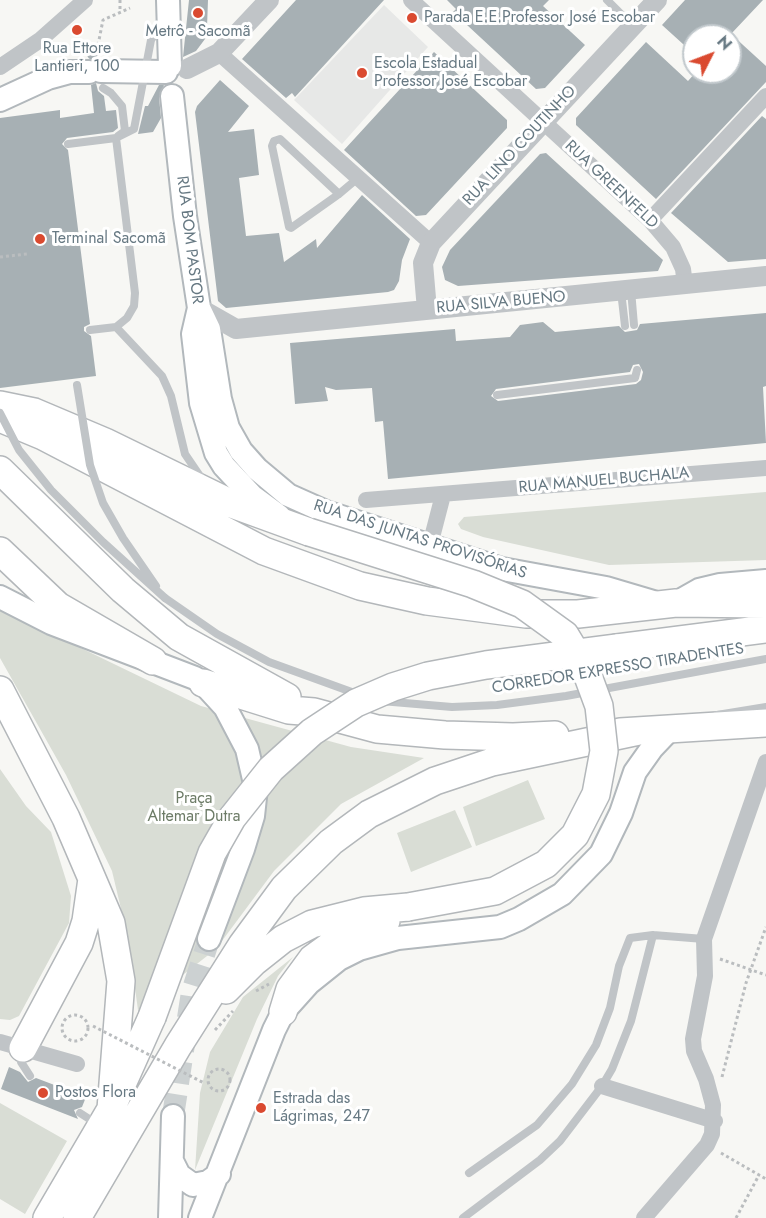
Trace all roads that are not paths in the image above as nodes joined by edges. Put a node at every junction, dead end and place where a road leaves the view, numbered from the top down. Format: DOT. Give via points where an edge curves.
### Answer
graph roads {
  1 [pos="85,0"];
  2 [pos="269,0"];
  3 [pos="411,0"];
  4 [pos="607,0"];
  5 [pos="657,0"];
  6 [pos="168,7"];
  7 [pos="633,26"];
  8 [pos="219,53"];
  9 [pos="0,67"];
  10 [pos="167,70"];
  11 [pos="91,77"];
  12 [pos="172,96"];
  13 [pos="766,96"];
  14 [pos="0,100"];
  15 [pos="542,122"];
  16 [pos="116,138"];
  17 [pos="68,144"];
  18 [pos="358,178"];
  19 [pos="339,194"];
  20 [pos="650,220"];
  21 [pos="431,243"];
  22 [pos="766,276"];
  23 [pos="685,285"];
  24 [pos="626,291"];
  25 [pos="199,308"];
  26 [pos="427,310"];
  27 [pos="629,325"];
  28 [pos="117,327"];
  29 [pos="236,329"];
  30 [pos="90,330"];
  31 [pos="213,359"];
  32 [pos="631,373"];
  33 [pos="77,382"];
  34 [pos="497,395"];
  35 [pos="0,405"];
  36 [pos="0,413"];
  37 [pos="0,418"];
  38 [pos="766,468"];
  39 [pos="0,470"];
  40 [pos="443,495"];
  41 [pos="366,500"];
  42 [pos="232,504"];
  43 [pos="302,529"];
  44 [pos="430,545"];
  45 [pos="0,551"];
  46 [pos="766,581"];
  47 [pos="0,597"];
  48 [pos="165,598"];
  49 [pos="668,603"];
  50 [pos="766,604"];
  51 [pos="766,629"];
  52 [pos="766,659"];
  53 [pos="153,661"];
  54 [pos="203,682"];
  55 [pos="0,690"];
  56 [pos="766,707"];
  57 [pos="314,712"];
  58 [pos="0,723"];
  59 [pos="766,723"];
  60 [pos="680,727"];
  61 [pos="639,731"];
  62 [pos="766,762"];
  63 [pos="59,803"];
  64 [pos="92,875"];
  65 [pos="404,908"];
  66 [pos="653,935"];
  67 [pos="209,939"];
  68 [pos="705,947"];
  69 [pos="283,1012"];
  70 [pos="11,1045"];
  71 [pos="178,1046"];
  72 [pos="76,1064"];
  73 [pos="30,1076"];
  74 [pos="602,1086"];
  75 [pos="97,1116"];
  76 [pos="173,1116"];
  77 [pos="715,1121"];
  78 [pos="172,1161"];
  79 [pos="469,1173"];
  80 [pos="219,1174"];
  81 [pos="46,1218"];
  82 [pos="77,1218"];
  83 [pos="170,1218"];
  84 [pos="200,1218"];
  85 [pos="463,1218"];
  86 [pos="644,1218"];
  1 -- 9 [label="street"];
  2 -- 8 [label="street"];
  3 -- 15 [label="street, RUA GREENFELD"];
  4 -- 7 [label="lane"];
  5 -- 7 [label="street, RUA LINO COUTINHO"];
  6 -- 10 [label="main road"];
  7 -- 15 [label="street, RUA LINO COUTINHO"];
  8 -- 10 [label="street"];
  8 -- 18 [label="street"];
  10 -- 11 [label="main road"];
  10 -- 16 [label="lane" via="134,129"];
  11 -- 14 [label="main road" via="48,78"];
  11 -- 16 [label="lane" via="122,106 125,131"];
  12 -- 25 [label="main road, RUA BOM PASTOR"];
  13 -- 20 [label="street"];
  15 -- 20 [label="street, RUA GREENFELD"];
  15 -- 21 [label="street, RUA LINO COUTINHO"];
  16 -- 17 [label="lane"];
  16 -- 28 [label="lane" via="134,306"];
  18 -- 19 [label="lane"];
  18 -- 21 [label="street"];
  19 -- 19 [label="lane" via="280,139 274,141 289,227"];
  20 -- 23 [label="street, RUA GREENFELD" via="674,247"];
  21 -- 26 [label="street, RUA LINO COUTINHO" via="423,263"];
  22 -- 23 [label="street, RUA SILVA BUENO"];
  23 -- 24 [label="street, RUA SILVA BUENO"];
  24 -- 26 [label="street, RUA SILVA BUENO"];
  24 -- 27 [label="lane"];
  25 -- 29 [label="street"];
  25 -- 31 [label="main road, RUA DAS JUNTAS PROVISÓRIAS" via="208,329"];
  25 -- 43 [label="main road, RUA BOM PASTOR" via="193,334 201,403 216,453 252,496"];
  26 -- 29 [label="street, RUA SILVA BUENO"];
  28 -- 30 [label="lane"];
  28 -- 42 [label="lane" via="162,376 171,396 180,440 194,470"];
  29 -- 31 [label="street"];
  31 -- 44 [label="main road, RUA DAS JUNTAS PROVISÓRIAS" via="228,428 241,451 273,485 326,512"];
  32 -- 34 [label="lane"];
  33 -- 48 [label="lane, CORREDOR EXPRESSO TIRADENTES, bridge" via="90,465 103,503"];
  35 -- 42 [label="highway" via="34,412 105,442"];
  36 -- 48 [label="lane, bridge" via="19,450 51,490"];
  37 -- 49 [label="highway" via="63,446 264,551 360,585 427,601 526,614 578,614"];
  38 -- 40 [label="street, RUA MANUEL BUCHALA"];
  39 -- 57 [label="highway" via="123,590 179,637"];
  40 -- 41 [label="street, RUA MANUEL BUCHALA"];
  40 -- 44 [label="street"];
  42 -- 43 [label="highway"];
  43 -- 65 [label="highway, bridge" via="473,584 522,604 565,635 585,668 599,706 604,751 596,794 574,835 546,864 495,891"];
  44 -- 49 [label="main road, RUA DAS JUNTAS PROVISÓRIAS" via="502,569"];
  45 -- 53 [label="highway" via="58,606"];
  46 -- 49 [label="main road" via="720,585"];
  47 -- 53 [label="main road" via="51,623"];
  48 -- 52 [label="lane, CORREDOR EXPRESSO TIRADENTES, bridge" via="217,634 269,662 376,700 452,707 497,705"];
  49 -- 50 [label="highway, RUA DAS JUNTAS PROVISÓRIAS"];
  51 -- 75 [label="highway, bridge" via="428,676 356,704 312,732 271,769 232,818 212,854 152,1017"];
  53 -- 54 [label="main road"];
  54 -- 57 [label="highway" via="289,710"];
  54 -- 67 [label="main road" via="225,707 239,733 253,767 256,788 247,838"];
  55 -- 63 [label="highway"];
  56 -- 60 [label="lane" via="723,712"];
  57 -- 61 [label="highway" via="377,729 445,735 513,738"];
  58 -- 63 [label="highway" via="27,765"];
  59 -- 60 [label="highway"];
  60 -- 61 [label="highway"];
  60 -- 69 [label="main road" via="652,748 635,772 601,854 562,894 500,927 398,938 359,949 309,983"];
  61 -- 71 [label="highway" via="492,762 435,781 369,813 331,842 285,888 242,945"];
  62 -- 68 [label="street"];
  63 -- 64 [label="highway"];
  64 -- 70 [label="highway" via="91,900 79,943"];
  64 -- 75 [label="highway" via="111,923 121,981"];
  65 -- 69 [label="highway" via="383,923 331,943 297,976"];
  65 -- 71 [label="highway" via="338,916 283,939 230,986"];
  66 -- 68 [label="lane"];
  66 -- 74 [label="lane" via="631,1021"];
  66 -- 79 [label="lane" via="630,938 596,1045 553,1110"];
  68 -- 77 [label="street" via="694,1051 709,1090"];
  69 -- 80 [label="main road"];
  70 -- 72 [label="street"];
  70 -- 73 [label="lane"];
  71 -- 82 [label="highway"];
  74 -- 77 [label="street"];
  74 -- 85 [label="lane" via="560,1141 540,1160"];
  75 -- 81 [label="highway"];
  76 -- 78 [label="main road"];
  77 -- 86 [label="street" via="707,1145"];
  78 -- 80 [label="main road" via="179,1175 192,1185 208,1182"];
  78 -- 83 [label="main road"];
  80 -- 84 [label="main road"];
}
